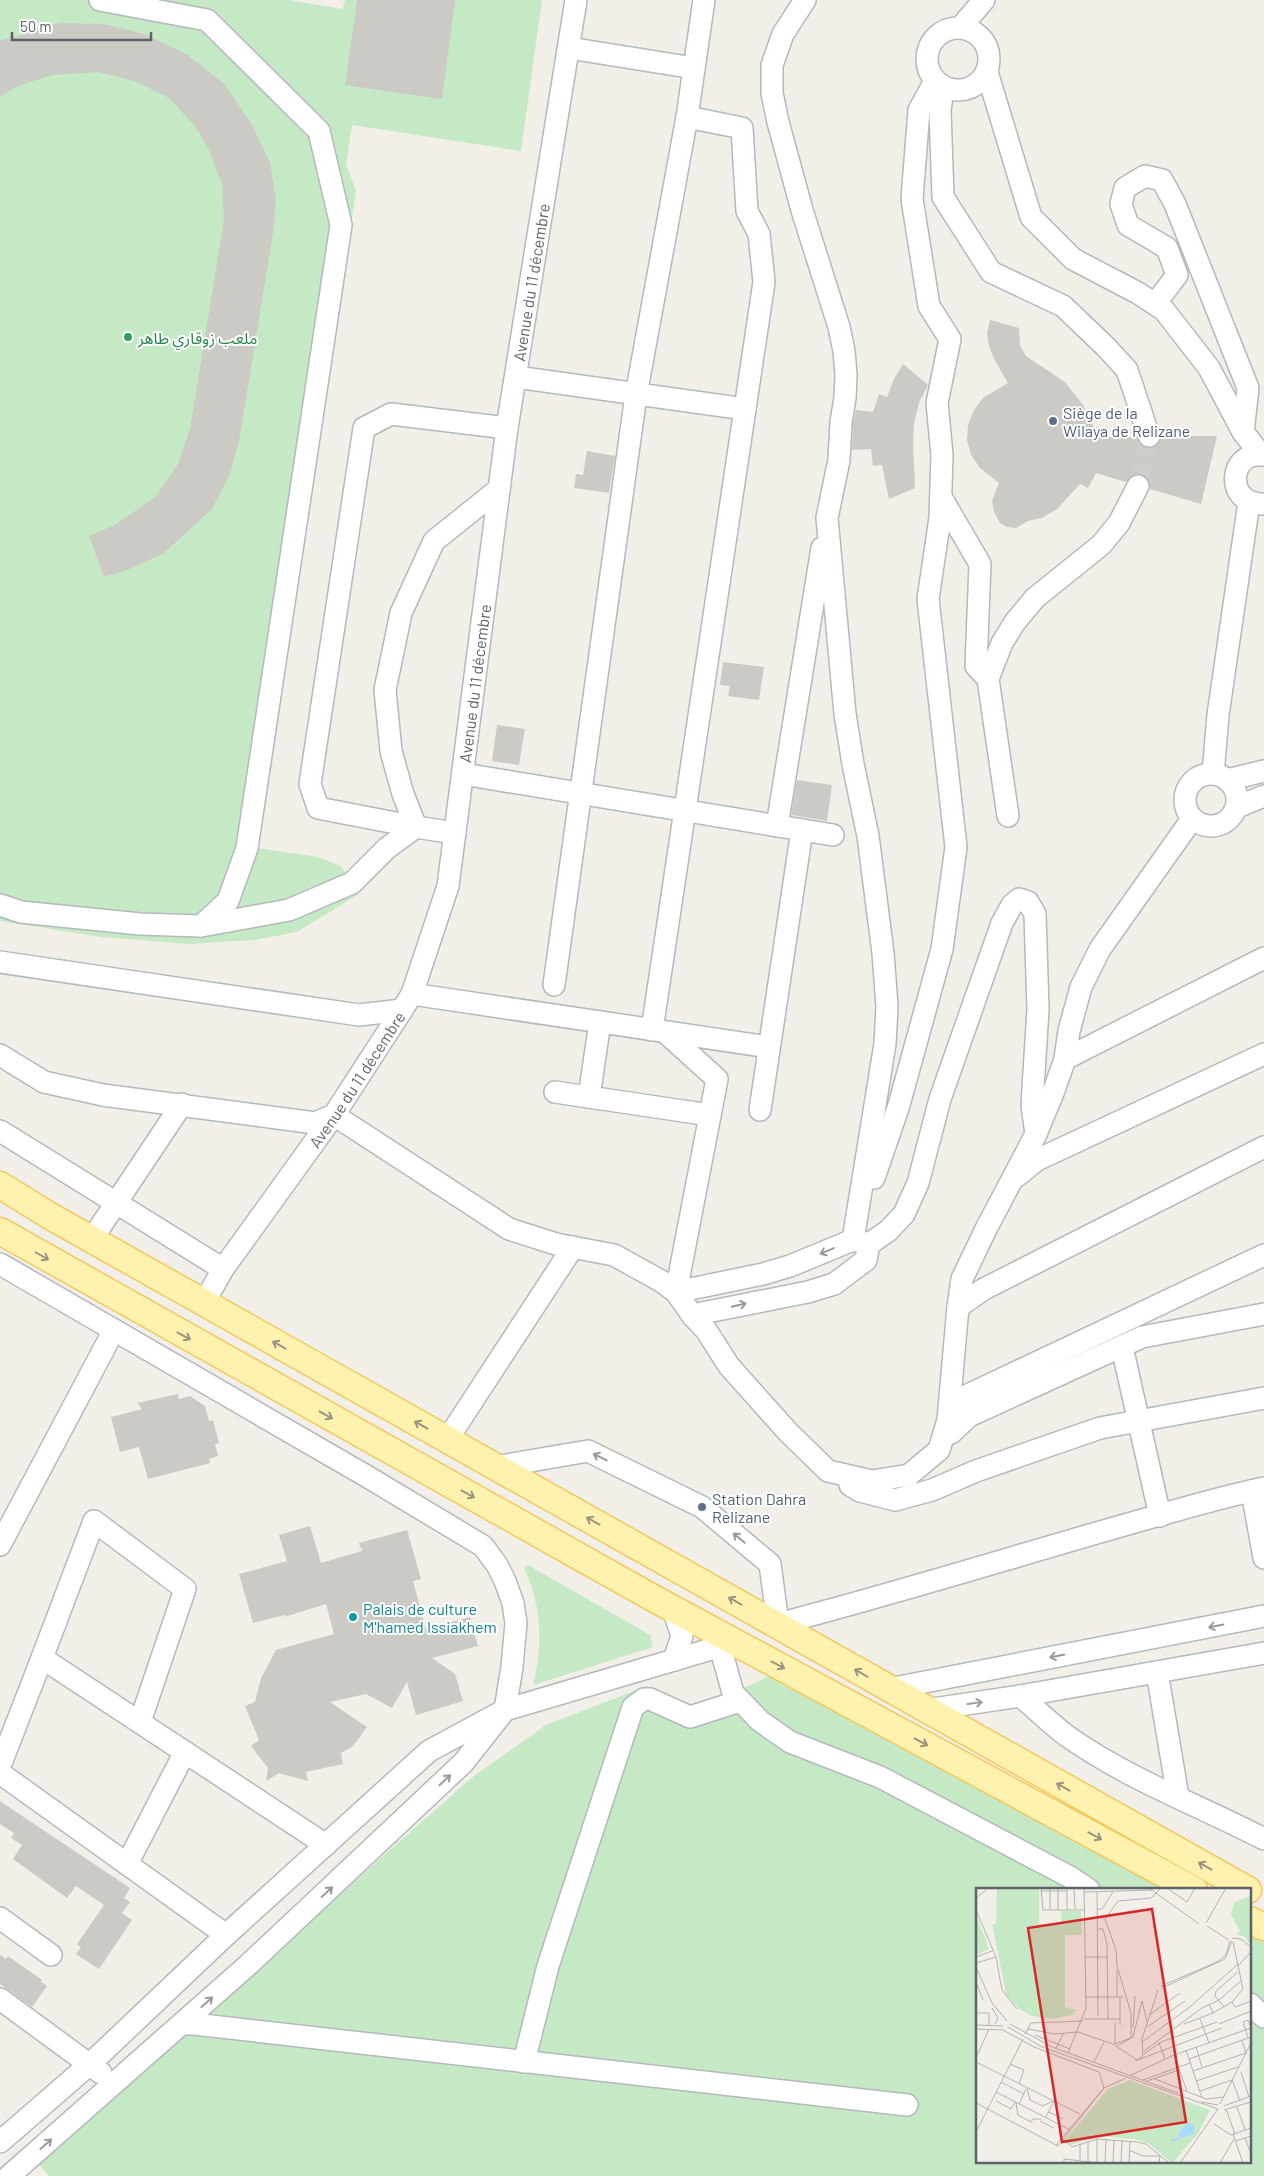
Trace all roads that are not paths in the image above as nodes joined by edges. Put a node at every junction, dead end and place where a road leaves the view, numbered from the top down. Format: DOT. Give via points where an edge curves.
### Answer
graph roads {
  1 [pos="100,0"];
  2 [pos="576,0"];
  3 [pos="704,0"];
  4 [pos="805,0"];
  5 [pos="984,0"];
  6 [pos="960,28"];
  7 [pos="569,48"];
  8 [pos="694,68"];
  9 [pos="987,72"];
  10 [pos="939,84"];
  11 [pos="687,116"];
  12 [pos="1196,257"];
  13 [pos="1177,276"];
  14 [pos="1155,304"];
  15 [pos="516,377"];
  16 [pos="636,395"];
  17 [pos="744,409"];
  18 [pos="507,428"];
  19 [pos="1243,432"];
  20 [pos="1149,436"];
  21 [pos="1262,455"];
  22 [pos="1138,486"];
  23 [pos="499,489"];
  24 [pos="941,498"];
  25 [pos="1256,503"];
  26 [pos="827,518"];
  27 [pos="988,680"];
  28 [pos="1264,771"];
  29 [pos="463,774"];
  30 [pos="1220,777"];
  31 [pos="582,793"];
  32 [pos="1264,796"];
  33 [pos="1236,807"];
  34 [pos="684,810"];
  35 [pos="1008,816"];
  36 [pos="1192,819"];
  37 [pos="777,826"];
  38 [pos="416,827"];
  39 [pos="802,830"];
  40 [pos="455,833"];
  41 [pos="833,835"];
  42 [pos="0,905"];
  43 [pos="201,926"];
  44 [pos="1264,958"];
  45 [pos="0,962"];
  46 [pos="554,985"];
  47 [pos="407,1002"];
  48 [pos="600,1022"];
  49 [pos="658,1031"];
  50 [pos="769,1047"];
  51 [pos="1264,1054"];
  52 [pos="0,1055"];
  53 [pos="1066,1059"];
  54 [pos="556,1092"];
  55 [pos="589,1097"];
  56 [pos="182,1104"];
  57 [pos="760,1110"];
  58 [pos="334,1115"];
  59 [pos="710,1115"];
  60 [pos="0,1131"];
  61 [pos="1036,1134"];
  62 [pos="1264,1147"];
  63 [pos="1013,1179"];
  64 [pos="0,1185"];
  65 [pos="116,1203"];
  66 [pos="0,1232"];
  67 [pos="92,1239"];
  68 [pos="861,1242"];
  69 [pos="573,1247"];
  70 [pos="1264,1255"];
  71 [pos="0,1264"];
  72 [pos="223,1269"];
  73 [pos="676,1292"];
  74 [pos="204,1303"];
  75 [pos="958,1308"];
  76 [pos="1264,1314"];
  77 [pos="692,1315"];
  78 [pos="114,1330"];
  79 [pos="1122,1347"];
  80 [pos="1264,1398"];
  81 [pos="948,1420"];
  82 [pos="1138,1421"];
  83 [pos="447,1440"];
  84 [pos="942,1442"];
  85 [pos="495,1466"];
  86 [pos="828,1471"];
  87 [pos="1258,1489"];
  88 [pos="1160,1516"];
  89 [pos="0,1545"];
  90 [pos="1264,1558"];
  91 [pos="653,1598"];
  92 [pos="1264,1616"];
  93 [pos="778,1624"];
  94 [pos="728,1644"];
  95 [pos="1264,1653"];
  96 [pos="42,1658"];
  97 [pos="674,1660"];
  98 [pos="1157,1672"];
  99 [pos="889,1689"];
  100 [pos="1020,1696"];
  101 [pos="740,1701"];
  102 [pos="504,1710"];
  103 [pos="926,1710"];
  104 [pos="140,1722"];
  105 [pos="185,1752"];
  106 [pos="0,1766"];
  107 [pos="0,1773"];
  108 [pos="1178,1797"];
  109 [pos="1264,1839"];
  110 [pos="326,1845"];
  111 [pos="127,1864"];
  112 [pos="1068,1884"];
  113 [pos="1082,1888"];
  114 [pos="1190,1888"];
  115 [pos="1245,1888"];
  116 [pos="1252,1892"];
  117 [pos="1264,1899"];
  118 [pos="0,1918"];
  119 [pos="1252,1921"];
  120 [pos="1264,1928"];
  121 [pos="226,1935"];
  122 [pos="51,1955"];
  123 [pos="0,1999"];
  124 [pos="1252,2006"];
  125 [pos="1264,2017"];
  126 [pos="182,2024"];
  127 [pos="524,2062"];
  128 [pos="90,2064"];
  129 [pos="116,2083"];
  130 [pos="907,2105"];
  131 [pos="0,2142"];
  132 [pos="20,2173"];
  1 -- 43 [label="street" via="206,20 318,131 341,225 247,848 228,901"];
  2 -- 7 [label="street, Avenue du 11 décembre"];
  3 -- 8 [label="street"];
  4 -- 26 [label="street" via="783,34 772,64 772,93 799,201 844,352 845,398 839,460"];
  5 -- 6 [label="street"];
  6 -- 9 [label="street" via="974,33 985,43 989,53"];
  6 -- 10 [label="street" via="940,34 927,50 929,72"];
  7 -- 8 [label="street"];
  7 -- 15 [label="street, Avenue du 11 décembre"];
  8 -- 11 [label="street"];
  9 -- 10 [label="street" via="981,80 964,90 954,91"];
  9 -- 14 [label="street" via="1031,217 1073,259"];
  10 -- 20 [label="street" via="943,197 991,272 1063,306 1127,370"];
  10 -- 24 [label="street" via="919,110 912,200 929,306 950,339 937,402 942,455"];
  11 -- 16 [label="street"];
  11 -- 17 [label="street" via="742,128 747,211 759,234 764,282"];
  12 -- 13 [label="street"];
  12 -- 13 [label="street" via="1162,180 1145,176 1125,188 1121,204 1128,225 1167,248"];
  12 -- 19 [label="street" via="1248,388"];
  13 -- 14 [label="street"];
  14 -- 19 [label="street" via="1164,310 1209,368"];
  15 -- 16 [label="street"];
  15 -- 18 [label="street, Avenue du 11 décembre"];
  16 -- 17 [label="street"];
  16 -- 31 [label="street"];
  17 -- 34 [label="street"];
  18 -- 23 [label="street, Avenue du 11 décembre"];
  18 -- 38 [label="street" via="391,414 364,428 310,784 318,808"];
  19 -- 21 [label="street"];
  21 -- 25 [label="street" via="1245,460 1236,474 1237,490 1242,497"];
  22 -- 27 [label="street" via="1119,523 1101,545 1042,593 1015,622 1002,642"];
  23 -- 29 [label="street, Avenue du 11 décembre"];
  23 -- 38 [label="street" via="434,541 401,613 386,690 391,751"];
  24 -- 27 [label="street" via="980,564 976,666"];
  24 -- 68 [label="street" via="928,599 956,847 940,958"];
  25 -- 30 [label="street" via="1218,715"];
  26 -- 37 [label="street"];
  26 -- 68 [label="street" via="845,714 868,836 884,953 887,1006"];
  27 -- 35 [label="street"];
  28 -- 30 [label="street"];
  29 -- 31 [label="street"];
  29 -- 40 [label="street, Avenue du 11 décembre"];
  30 -- 33 [label="street" via="1236,792"];
  30 -- 36 [label="street" via="1197,777 1187,789 1185,805"];
  31 -- 34 [label="street"];
  31 -- 46 [label="street"];
  32 -- 33 [label="street"];
  33 -- 36 [label="street" via="1232,816 1218,826 1200,824"];
  34 -- 37 [label="street"];
  34 -- 49 [label="street"];
  36 -- 53 [label="street" via="1100,949 1081,987 1069,1031"];
  37 -- 39 [label="street"];
  38 -- 40 [label="street"];
  38 -- 43 [label="street" via="386,848 352,883 289,910"];
  39 -- 41 [label="street"];
  39 -- 50 [label="street"];
  40 -- 47 [label="street, Avenue du 11 décembre" via="448,886"];
  42 -- 43 [label="street" via="21,912 94,920"];
  44 -- 53 [label="street"];
  45 -- 47 [label="street" via="359,1014"];
  47 -- 48 [label="street"];
  47 -- 58 [label="street, Avenue du 11 décembre"];
  48 -- 49 [label="street"];
  48 -- 55 [label="street"];
  49 -- 50 [label="street"];
  49 -- 59 [label="street" via="716,1079"];
  50 -- 57 [label="street"];
  51 -- 63 [label="street" via="1037,1160"];
  52 -- 56 [label="street" via="44,1082 103,1095"];
  53 -- 61 [label="street"];
  54 -- 55 [label="street"];
  55 -- 59 [label="street"];
  56 -- 58 [label="street" via="315,1123"];
  56 -- 65 [label="street"];
  58 -- 69 [label="street" via="509,1229"];
  58 -- 72 [label="street, Avenue du 11 décembre"];
  59 -- 73 [label="street"];
  60 -- 65 [label="street"];
  61 -- 63 [label="street"];
  61 -- 68 [label="street" via="1032,1105 1038,1009 1035,914 1028,902 1019,899 1002,923 940,1099 918,1183 904,1214 888,1232"];
  62 -- 75 [label="street" via="984,1289"];
  63 -- 75 [label="street" via="962,1279"];
  64 -- 67 [label="main road"];
  65 -- 67 [label="street"];
  65 -- 72 [label="street"];
  66 -- 91 [label="main road, one-way"];
  67 -- 74 [label="main road"];
  68 -- 73 [label="street, one-way" via="763,1274"];
  77 -- 68 [label="street, one-way" via="834,1284 866,1260"];
  69 -- 73 [label="street" via="614,1255"];
  69 -- 83 [label="street"];
  70 -- 81 [label="street" via="968,1395"];
  71 -- 78 [label="street"];
  72 -- 74 [label="street, Avenue du 11 décembre"];
  73 -- 77 [label="street"];
  83 -- 74 [label="main road, one-way"];
  75 -- 81 [label="street"];
  76 -- 79 [label="street" via="1142,1337"];
  77 -- 86 [label="street" via="730,1366 788,1432"];
  78 -- 89 [label="street"];
  78 -- 102 [label="street" via="483,1546 505,1581 516,1623"];
  79 -- 82 [label="street"];
  79 -- 84 [label="street" via="969,1416"];
  80 -- 82 [label="street"];
  81 -- 84 [label="street"];
  82 -- 86 [label="street" via="1100,1428 976,1471 932,1490 895,1500 860,1491"];
  82 -- 88 [label="street"];
  83 -- 85 [label="main road"];
  84 -- 86 [label="street" via="939,1450 909,1475 872,1481"];
  93 -- 85 [label="main road, one-way"];
  93 -- 85 [label="street, one-way" via="770,1564 702,1508 588,1451"];
  87 -- 88 [label="street"];
  87 -- 90 [label="street"];
  88 -- 93 [label="street"];
  91 -- 94 [label="main road"];
  91 -- 97 [label="street" via="674,1612 682,1636"];
  92 -- 99 [label="street, one-way"];
  99 -- 93 [label="main road, one-way"];
  94 -- 97 [label="street"];
  94 -- 101 [label="street" via="733,1692"];
  94 -- 114 [label="main road, one-way"];
  95 -- 98 [label="street"];
  96 -- 104 [label="street"];
  96 -- 104 [label="street" via="94,1521 185,1589"];
  96 -- 106 [label="street"];
  97 -- 102 [label="street"];
  98 -- 100 [label="street"];
  98 -- 108 [label="street"];
  99 -- 103 [label="main road"];
  103 -- 100 [label="street, one-way"];
  100 -- 108 [label="street" via="1067,1736 1140,1780"];
  101 -- 112 [label="street" via="760,1721 790,1742 880,1777"];
  101 -- 127 [label="street" via="690,1717 650,1699 633,1707 548,1966"];
  102 -- 110 [label="street" via="429,1751"];
  126 -- 102 [label="street, one-way" via="463,1763"];
  115 -- 103 [label="main road, one-way"];
  104 -- 105 [label="street"];
  105 -- 110 [label="street"];
  105 -- 111 [label="street"];
  107 -- 111 [label="street"];
  108 -- 109 [label="street"];
  110 -- 121 [label="street"];
  111 -- 121 [label="street"];
  112 -- 113 [label="street"];
  116 -- 117 [label="main road"];
  118 -- 122 [label="street"];
  119 -- 120 [label="main road"];
  121 -- 128 [label="street"];
  123 -- 128 [label="street"];
  124 -- 125 [label="street"];
  126 -- 127 [label="street"];
  126 -- 129 [label="street"];
  127 -- 130 [label="street"];
  128 -- 129 [label="street"];
  128 -- 131 [label="street"];
  132 -- 129 [label="street, one-way"];
}
